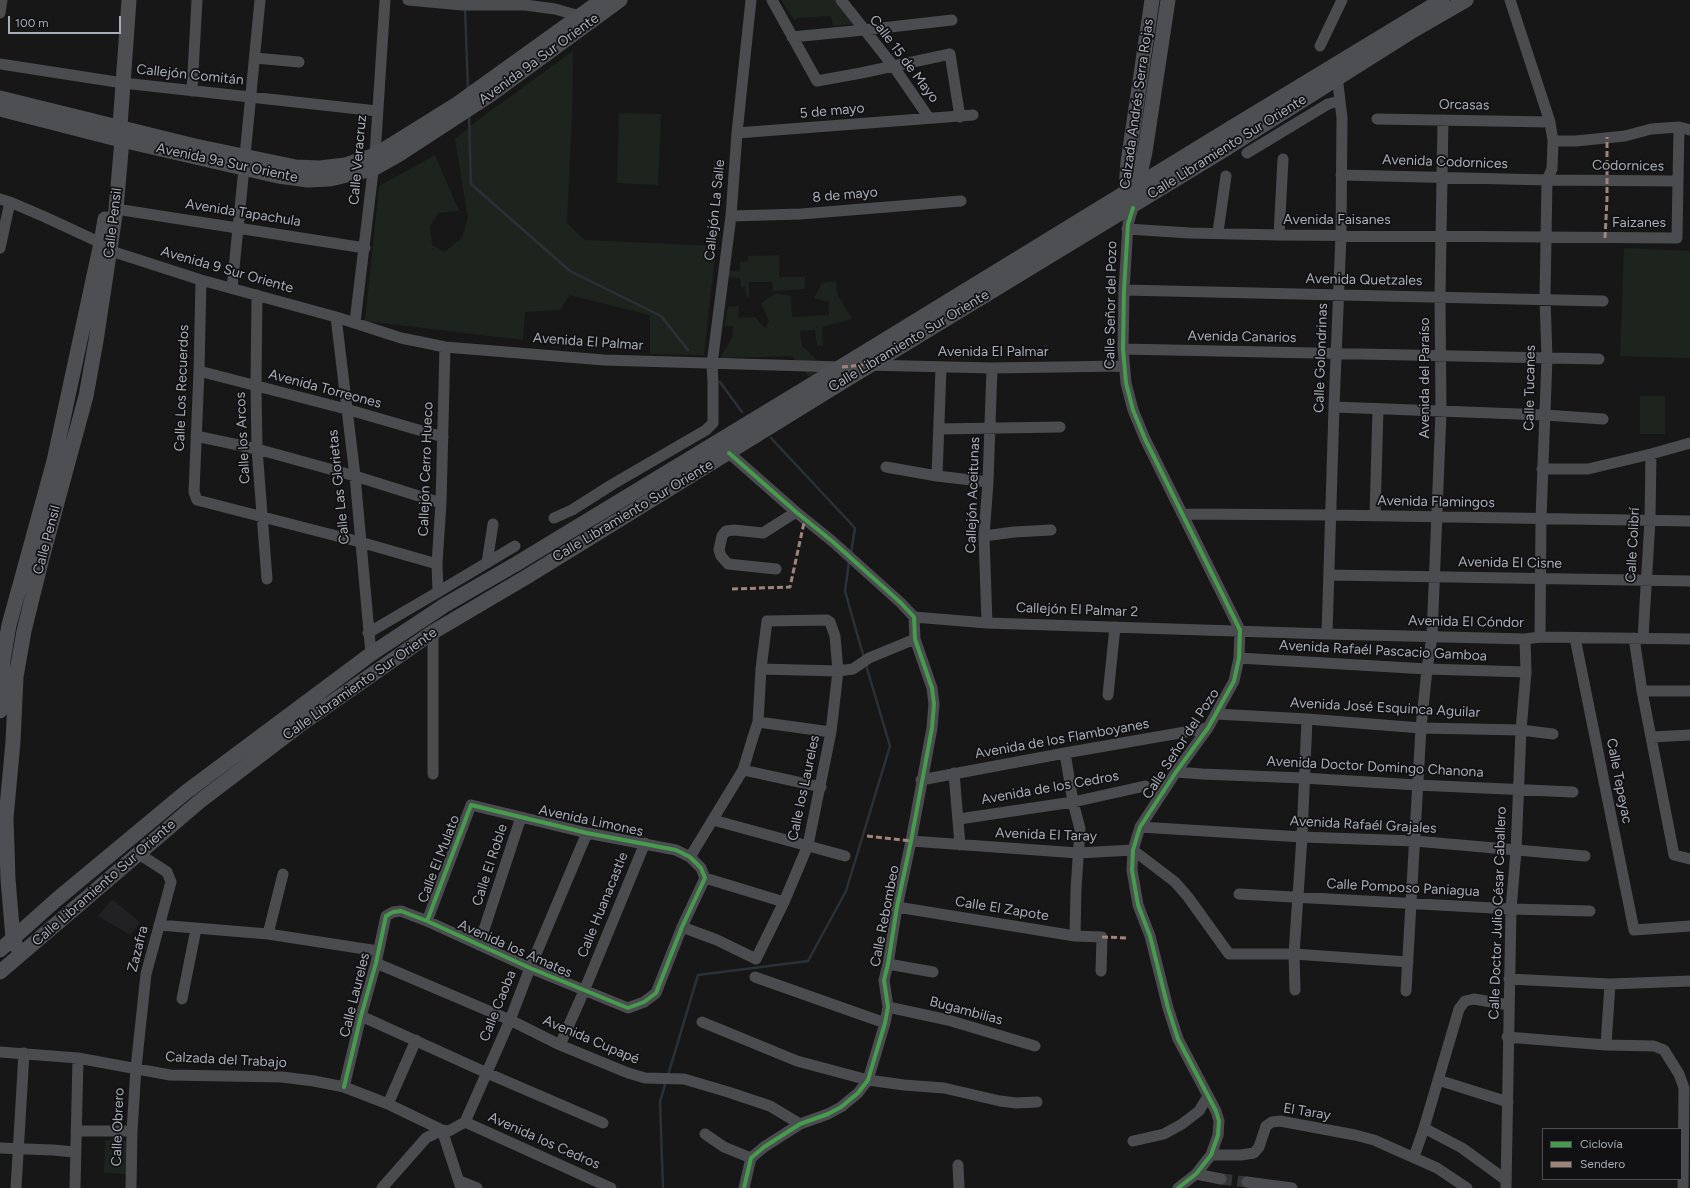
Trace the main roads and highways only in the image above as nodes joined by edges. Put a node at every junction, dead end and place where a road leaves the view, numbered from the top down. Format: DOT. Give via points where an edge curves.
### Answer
graph roads {
  1 [pos="129,0"];
  2 [pos="602,0"];
  3 [pos="620,0"];
  4 [pos="1152,0"];
  5 [pos="1168,0"];
  6 [pos="1466,0"];
  7 [pos="1441,5"];
  8 [pos="488,89"];
  9 [pos="0,98"];
  10 [pos="0,109"];
  11 [pos="118,135"];
  12 [pos="106,247"];
  13 [pos="835,373"];
  14 [pos="0,711"];
  15 [pos="4,943"];
  16 [pos="20,955"];
  17 [pos="4,969"];
  1 -- 11 [label="main road, Calle Pensil"];
  2 -- 8 [label="main road, Avenida 9a Sur Oriente"];
  3 -- 8 [label="main road, Avenida 9a Sur Oriente"];
  4 -- 5 [label="main road, Calzada Andrés Serra Rojas" via="1126,184 1128,216 1145,152"];
  6 -- 7 [label="main road, Calle Libramiento Sur Oriente"];
  7 -- 13 [label="main road, Calle Libramiento Sur Oriente, bridge" via="1182,176"];
  8 -- 11 [label="main road, Avenida 9a Sur Oriente" via="398,155 330,179 308,180 278,176 195,146"];
  9 -- 11 [label="main road, Avenida 9a Sur Oriente"];
  10 -- 11 [label="main road, Avenida 9a Sur Oriente"];
  11 -- 12 [label="main road, Calle Pensil"];
  11 -- 12 [label="main road, Calle Pensil" via="116,209"];
  12 -- 14 [label="main road, Calle Pensil" via="54,461 9,626 3,660"];
  12 -- 15 [label="main road, Calle Pensil" via="86,396 42,558 24,631 16,677 6,818 8,879"];
  13 -- 15 [label="main road, Calle Libramiento Sur Oriente" via="802,390 445,605 371,654 186,792"];
  13 -- 16 [label="main road, Calle Libramiento Sur Oriente" via="795,412 433,632 304,722 200,801"];
  15 -- 16 [label="main road, Calle Pensil"];
  15 -- 17 [label="main road, Calle Pensil"];
  16 -- 17 [label="main road, Calle Libramiento Sur Oriente"];
}
